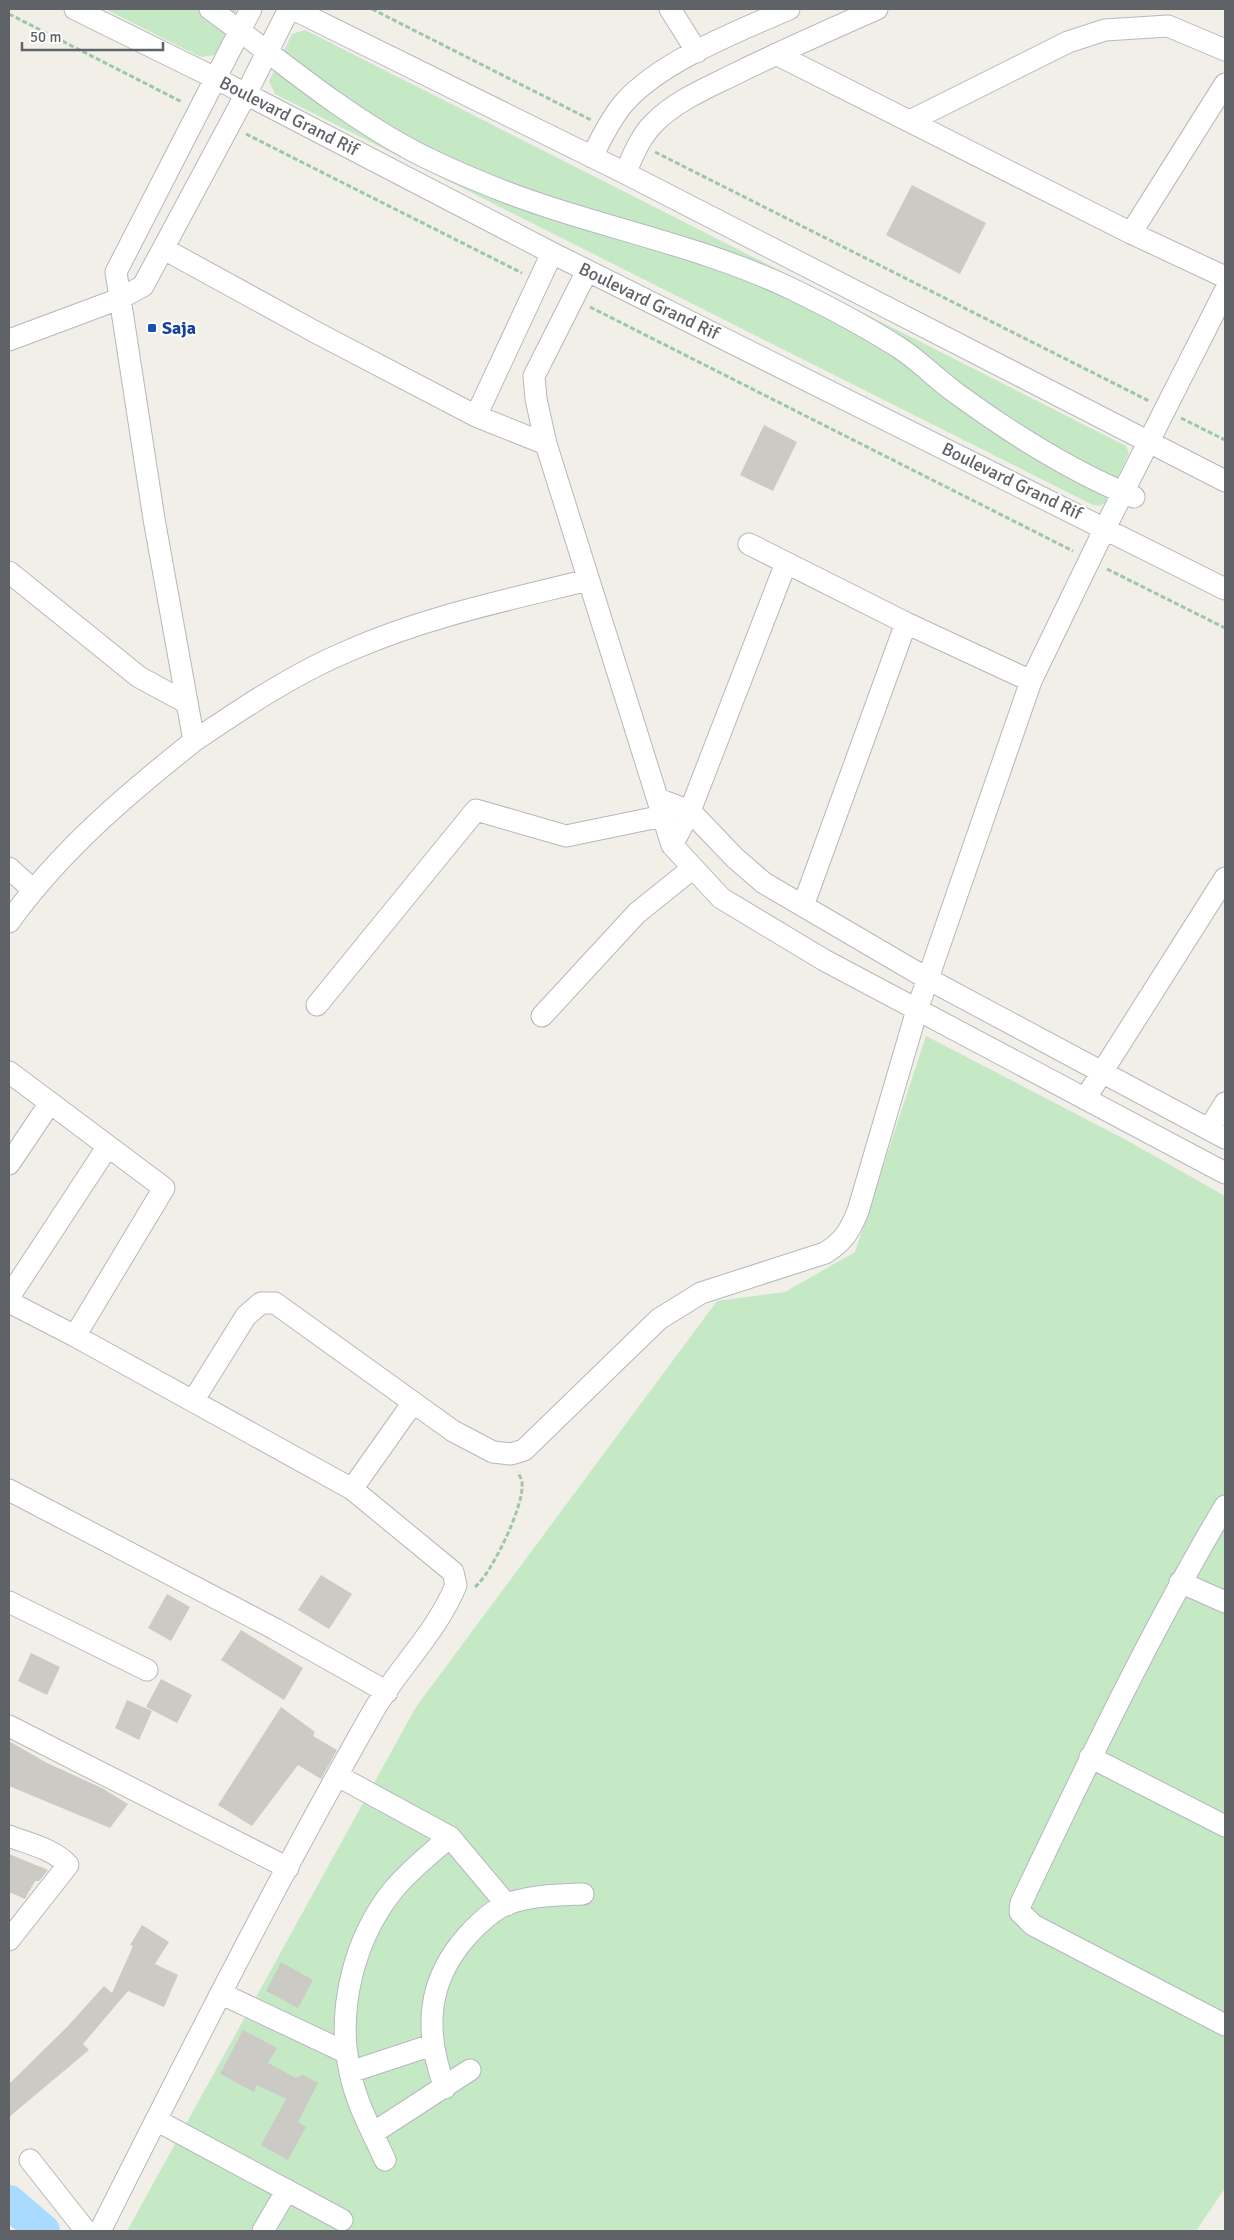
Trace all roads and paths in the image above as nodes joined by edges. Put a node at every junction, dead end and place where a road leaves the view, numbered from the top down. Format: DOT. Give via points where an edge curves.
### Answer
graph roads {
  1 [pos="75,9"];
  2 [pos="210,9"];
  3 [pos="251,9"];
  4 [pos="289,9"];
  5 [pos="293,9"];
  6 [pos="372,9"];
  7 [pos="670,9"];
  8 [pos="789,9"];
  9 [pos="877,9"];
  10 [pos="9,14"];
  11 [pos="240,30"];
  12 [pos="1225,50"];
  13 [pos="267,52"];
  14 [pos="697,52"];
  15 [pos="776,54"];
  16 [pos="215,78"];
  17 [pos="1225,84"];
  18 [pos="246,94"];
  19 [pos="199,110"];
  20 [pos="910,121"];
  21 [pos="229,126"];
  22 [pos="606,128"];
  23 [pos="639,144"];
  24 [pos="592,157"];
  25 [pos="625,173"];
  26 [pos="1131,233"];
  27 [pos="164,249"];
  28 [pos="552,253"];
  29 [pos="587,270"];
  30 [pos="1225,277"];
  31 [pos="539,281"];
  32 [pos="1225,291"];
  33 [pos="119,299"];
  34 [pos="573,299"];
  35 [pos="9,340"];
  36 [pos="1166,410"];
  37 [pos="476,416"];
  38 [pos="1225,440"];
  39 [pos="1149,442"];
  40 [pos="546,444"];
  41 [pos="1225,481"];
  42 [pos="1128,495"];
  43 [pos="1105,528"];
  44 [pos="749,544"];
  45 [pos="1090,560"];
  46 [pos="786,562"];
  47 [pos="9,572"];
  48 [pos="588,580"];
  49 [pos="1225,589"];
  50 [pos="906,623"];
  51 [pos="1225,628"];
  52 [pos="1031,681"];
  53 [pos="187,703"];
  54 [pos="194,740"];
  55 [pos="660,807"];
  56 [pos="690,812"];
  57 [pos="672,845"];
  58 [pos="9,868"];
  59 [pos="693,868"];
  60 [pos="1225,878"];
  61 [pos="32,889"];
  62 [pos="804,906"];
  63 [pos="9,922"];
  64 [pos="928,979"];
  65 [pos="318,1005"];
  66 [pos="917,1010"];
  67 [pos="542,1016"];
  68 [pos="9,1072"];
  69 [pos="1102,1072"];
  70 [pos="1085,1099"];
  71 [pos="50,1103"];
  72 [pos="1225,1103"];
  73 [pos="1217,1134"];
  74 [pos="108,1146"];
  75 [pos="9,1164"];
  76 [pos="1225,1174"];
  77 [pos="9,1297"];
  78 [pos="9,1302"];
  79 [pos="75,1336"];
  80 [pos="193,1401"];
  81 [pos="412,1404"];
  82 [pos="511,1454"];
  83 [pos="352,1489"];
  84 [pos="9,1490"];
  85 [pos="1225,1506"];
  86 [pos="1180,1582"];
  87 [pos="452,1593"];
  88 [pos="9,1602"];
  89 [pos="1225,1602"];
  90 [pos="148,1670"];
  91 [pos="387,1692"];
  92 [pos="9,1726"];
  93 [pos="1090,1757"];
  94 [pos="338,1776"];
  95 [pos="1225,1826"];
  96 [pos="9,1836"];
  97 [pos="450,1837"];
  98 [pos="288,1868"];
  99 [pos="583,1894"];
  100 [pos="507,1905"];
  101 [pos="9,1939"];
  102 [pos="222,1994"];
  103 [pos="1225,2025"];
  104 [pos="432,2045"];
  105 [pos="348,2063"];
  106 [pos="470,2070"];
  107 [pos="445,2088"];
  108 [pos="156,2120"];
  109 [pos="373,2133"];
  110 [pos="30,2160"];
  111 [pos="385,2160"];
  112 [pos="287,2190"];
  113 [pos="342,2220"];
  114 [pos="86,2231"];
  115 [pos="100,2231"];
  116 [pos="263,2231"];
  1 -- 16 [label="street, Boulevard Grand Rif"];
  2 -- 11 [label="street"];
  3 -- 11 [label="street"];
  4 -- 13 [label="street"];
  5 -- 24 [label="street"];
  6 -- 22 [label="path"];
  7 -- 14 [label="street"];
  8 -- 14 [label="street"];
  9 -- 15 [label="street"];
  10 -- 19 [label="path"];
  11 -- 13 [label="street"];
  11 -- 16 [label="street"];
  12 -- 20 [label="street" via="1168,26 1105,30 1068,42"];
  13 -- 18 [label="street"];
  13 -- 42 [label="street" via="344,108 404,146 477,180 562,212 662,240 794,290 901,349 1011,433"];
  14 -- 22 [label="street" via="643,85 623,104"];
  15 -- 20 [label="street"];
  15 -- 23 [label="street" via="697,92 653,124"];
  16 -- 18 [label="street, Boulevard Grand Rif"];
  16 -- 19 [label="street"];
  17 -- 26 [label="street"];
  18 -- 21 [label="street"];
  18 -- 28 [label="street, Boulevard Grand Rif"];
  19 -- 33 [label="street" via="116,272"];
  20 -- 26 [label="street"];
  21 -- 27 [label="street"];
  21 -- 31 [label="path"];
  22 -- 24 [label="street"];
  23 -- 25 [label="street"];
  23 -- 36 [label="path"];
  24 -- 25 [label="street"];
  25 -- 39 [label="street"];
  26 -- 30 [label="street"];
  27 -- 33 [label="street" via="143,286"];
  27 -- 37 [label="street"];
  28 -- 29 [label="street, Boulevard Grand Rif"];
  28 -- 31 [label="street"];
  29 -- 34 [label="street"];
  29 -- 43 [label="street, Boulevard Grand Rif"];
  31 -- 37 [label="street"];
  32 -- 36 [label="street"];
  33 -- 35 [label="street"];
  33 -- 53 [label="street"];
  34 -- 40 [label="street" via="534,376"];
  34 -- 45 [label="path"];
  36 -- 38 [label="path"];
  36 -- 39 [label="street"];
  37 -- 40 [label="street"];
  39 -- 41 [label="street"];
  39 -- 42 [label="street"];
  40 -- 48 [label="street"];
  42 -- 43 [label="street"];
  43 -- 45 [label="street"];
  43 -- 49 [label="street, Boulevard Grand Rif"];
  44 -- 46 [label="street"];
  45 -- 51 [label="path"];
  45 -- 52 [label="street"];
  46 -- 50 [label="street"];
  46 -- 56 [label="street"];
  47 -- 53 [label="street" via="139,677"];
  48 -- 54 [label="street" via="440,617 347,651 262,695"];
  48 -- 55 [label="street"];
  50 -- 52 [label="street"];
  50 -- 62 [label="street"];
  52 -- 64 [label="street"];
  53 -- 54 [label="street"];
  54 -- 61 [label="street" via="78,840"];
  55 -- 56 [label="street"];
  55 -- 57 [label="street"];
  55 -- 65 [label="street" via="566,836 476,810"];
  56 -- 57 [label="street"];
  56 -- 62 [label="street" via="764,883"];
  57 -- 59 [label="street"];
  58 -- 61 [label="street"];
  59 -- 66 [label="street" via="721,898 824,960"];
  59 -- 67 [label="street" via="636,913"];
  60 -- 69 [label="street"];
  61 -- 63 [label="street"];
  62 -- 64 [label="street"];
  64 -- 66 [label="street"];
  64 -- 69 [label="street"];
  66 -- 70 [label="street"];
  66 -- 82 [label="street" via="858,1211 849,1232 839,1244 825,1253 701,1293 659,1319 524,1450"];
  68 -- 71 [label="street"];
  69 -- 70 [label="street"];
  69 -- 73 [label="street"];
  70 -- 76 [label="street"];
  71 -- 74 [label="street"];
  71 -- 75 [label="street"];
  72 -- 73 [label="street"];
  74 -- 77 [label="street"];
  74 -- 79 [label="street" via="164,1188"];
  78 -- 79 [label="street"];
  79 -- 80 [label="street"];
  80 -- 81 [label="street" via="246,1316 261,1303 275,1303"];
  80 -- 83 [label="street"];
  81 -- 82 [label="street" via="452,1431 493,1452"];
  81 -- 83 [label="street"];
  82 -- 87 [label="path" via="523,1484 507,1536 480,1583 472,1589"];
  83 -- 87 [label="street" via="453,1572 456,1585"];
  84 -- 91 [label="street" via="275,1629"];
  85 -- 86 [label="street"];
  86 -- 89 [label="street"];
  86 -- 93 [label="street"];
  87 -- 91 [label="street" via="432,1630"];
  88 -- 90 [label="street"];
  91 -- 94 [label="street"];
  92 -- 98 [label="street"];
  93 -- 95 [label="street"];
  93 -- 103 [label="street" via="1021,1903 1020,1912 1033,1925"];
  94 -- 97 [label="street"];
  94 -- 98 [label="street"];
  96 -- 101 [label="street" via="47,1851 68,1865"];
  97 -- 100 [label="street"];
  97 -- 105 [label="street" via="394,1889 373,1921 354,1966 345,2015"];
  98 -- 102 [label="street"];
  99 -- 100 [label="street" via="546,1895"];
  100 -- 104 [label="street" via="479,1922 457,1946 444,1968 434,1996"];
  102 -- 105 [label="street"];
  102 -- 108 [label="street"];
  104 -- 105 [label="street"];
  104 -- 107 [label="street"];
  105 -- 109 [label="street" via="358,2102"];
  106 -- 107 [label="street"];
  107 -- 109 [label="street"];
  108 -- 112 [label="street"];
  108 -- 115 [label="street"];
  109 -- 111 [label="street"];
  110 -- 114 [label="street"];
  112 -- 113 [label="street"];
  112 -- 116 [label="street"];
}
